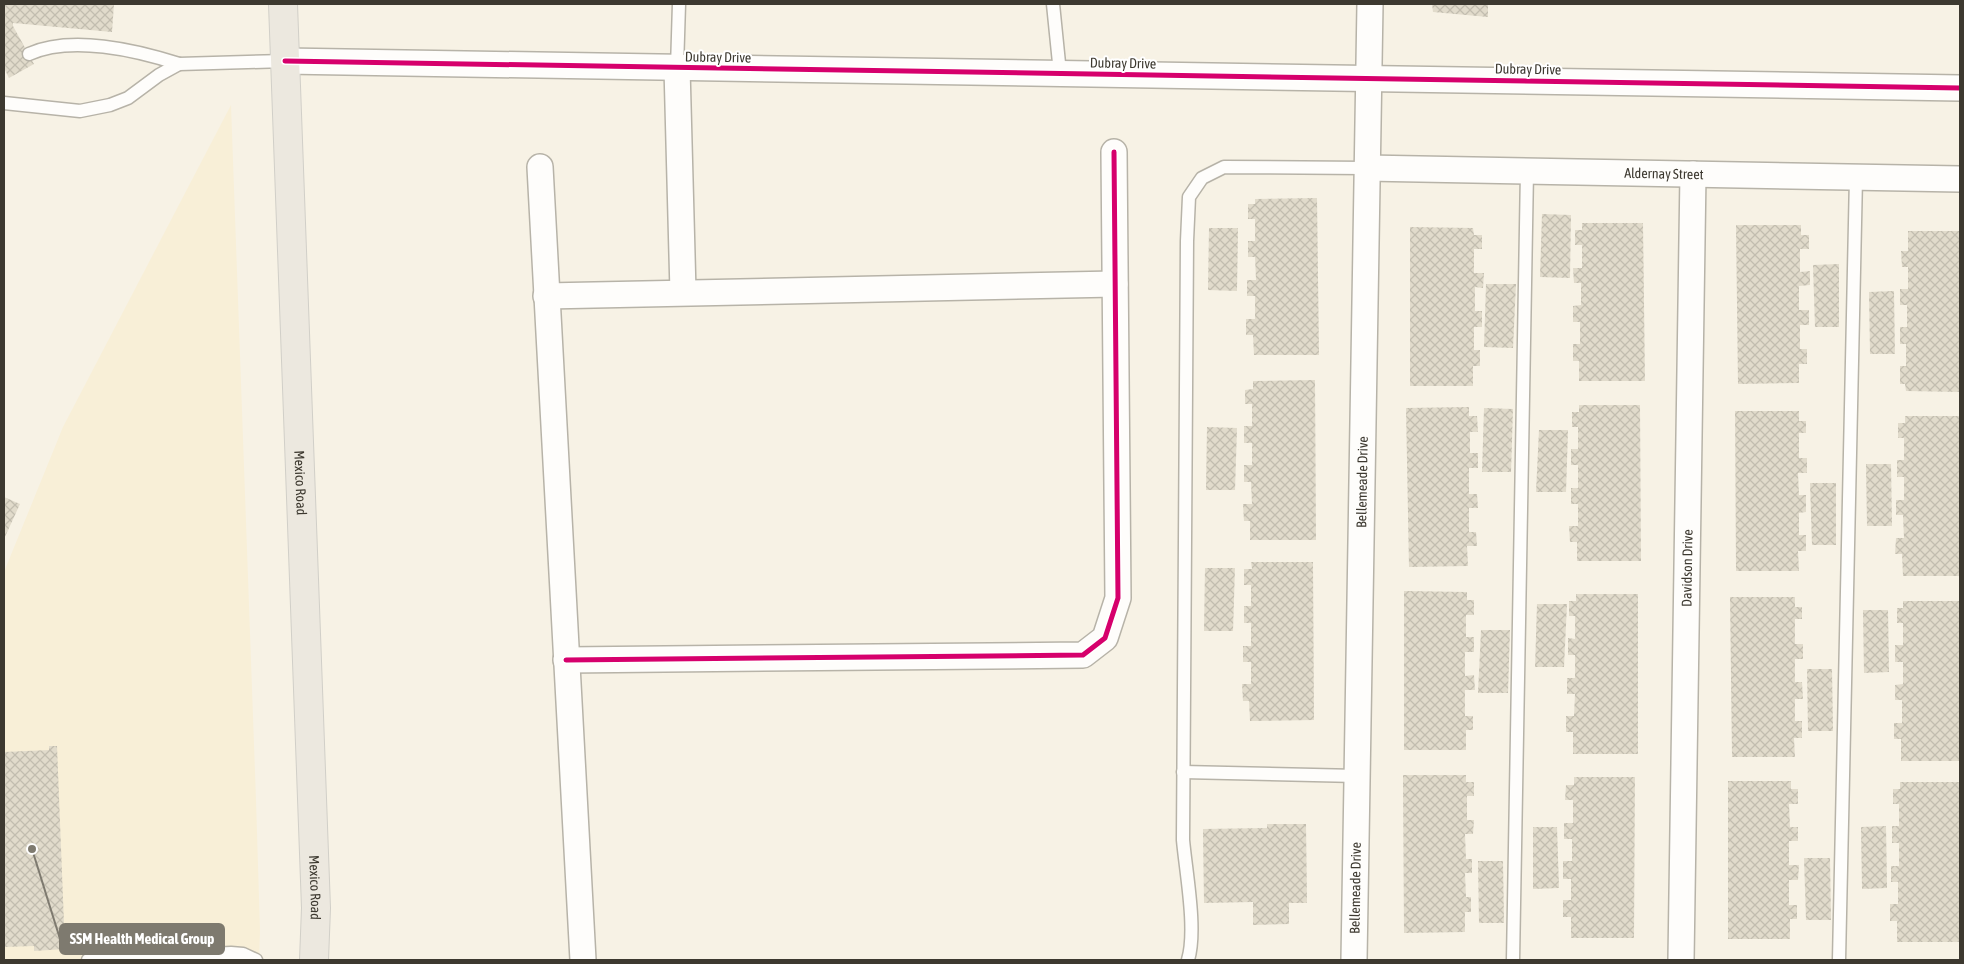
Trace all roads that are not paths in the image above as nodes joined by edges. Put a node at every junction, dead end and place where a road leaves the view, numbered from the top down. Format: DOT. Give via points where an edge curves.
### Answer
graph roads {
  1 [pos="283,4"];
  2 [pos="679,4"];
  3 [pos="1053,4"];
  4 [pos="1370,4"];
  5 [pos="29,54"];
  6 [pos="285,62"];
  7 [pos="179,64"];
  8 [pos="677,68"];
  9 [pos="1060,73"];
  10 [pos="1369,78"];
  11 [pos="1960,88"];
  12 [pos="4,104"];
  13 [pos="1114,152"];
  14 [pos="540,167"];
  15 [pos="1366,168"];
  16 [pos="1527,171"];
  17 [pos="1693,174"];
  18 [pos="1856,177"];
  19 [pos="1960,179"];
  20 [pos="1115,284"];
  21 [pos="683,292"];
  22 [pos="546,296"];
  23 [pos="566,660"];
  24 [pos="1183,772"];
  25 [pos="1357,776"];
  26 [pos="88,960"];
  27 [pos="256,960"];
  28 [pos="314,960"];
  29 [pos="583,960"];
  30 [pos="1188,960"];
  31 [pos="1354,960"];
  32 [pos="1513,960"];
  33 [pos="1681,960"];
  34 [pos="1839,960"];
  1 -- 6 [label="main road, Mexico Road"];
  2 -- 8 [label="lane"];
  3 -- 9 [label="lane"];
  4 -- 10 [label="street, Bellemeade Drive"];
  5 -- 7 [label="lane" via="63,46 97,46 147,54"];
  6 -- 7 [label="lane"];
  6 -- 8 [label="street, Dubray Drive"];
  6 -- 28 [label="main road, Mexico Road" via="315,888"];
  7 -- 12 [label="lane" via="128,98 80,112"];
  8 -- 9 [label="street, Dubray Drive"];
  8 -- 21 [label="street"];
  9 -- 10 [label="street, Dubray Drive"];
  10 -- 11 [label="street, Dubray Drive"];
  10 -- 15 [label="street, Bellemeade Drive"];
  13 -- 20 [label="street"];
  14 -- 22 [label="street"];
  15 -- 16 [label="street, Aldernay Street"];
  15 -- 24 [label="lane" via="1224,167 1202,178 1189,198"];
  15 -- 25 [label="street, Bellemeade Drive"];
  16 -- 17 [label="street, Aldernay Street"];
  16 -- 32 [label="lane"];
  17 -- 18 [label="street, Aldernay Street"];
  17 -- 33 [label="street, Davidson Drive"];
  18 -- 19 [label="street, Aldernay Street"];
  18 -- 34 [label="lane"];
  20 -- 21 [label="street"];
  20 -- 23 [label="street" via="1118,598 1105,638 1083,655"];
  21 -- 22 [label="street"];
  22 -- 23 [label="street"];
  23 -- 29 [label="street"];
  24 -- 25 [label="lane"];
  24 -- 30 [label="lane" via="1183,840 1192,948"];
  25 -- 31 [label="street, Bellemeade Drive"];
  26 -- 27 [label="lane" via="231,953"];
}
